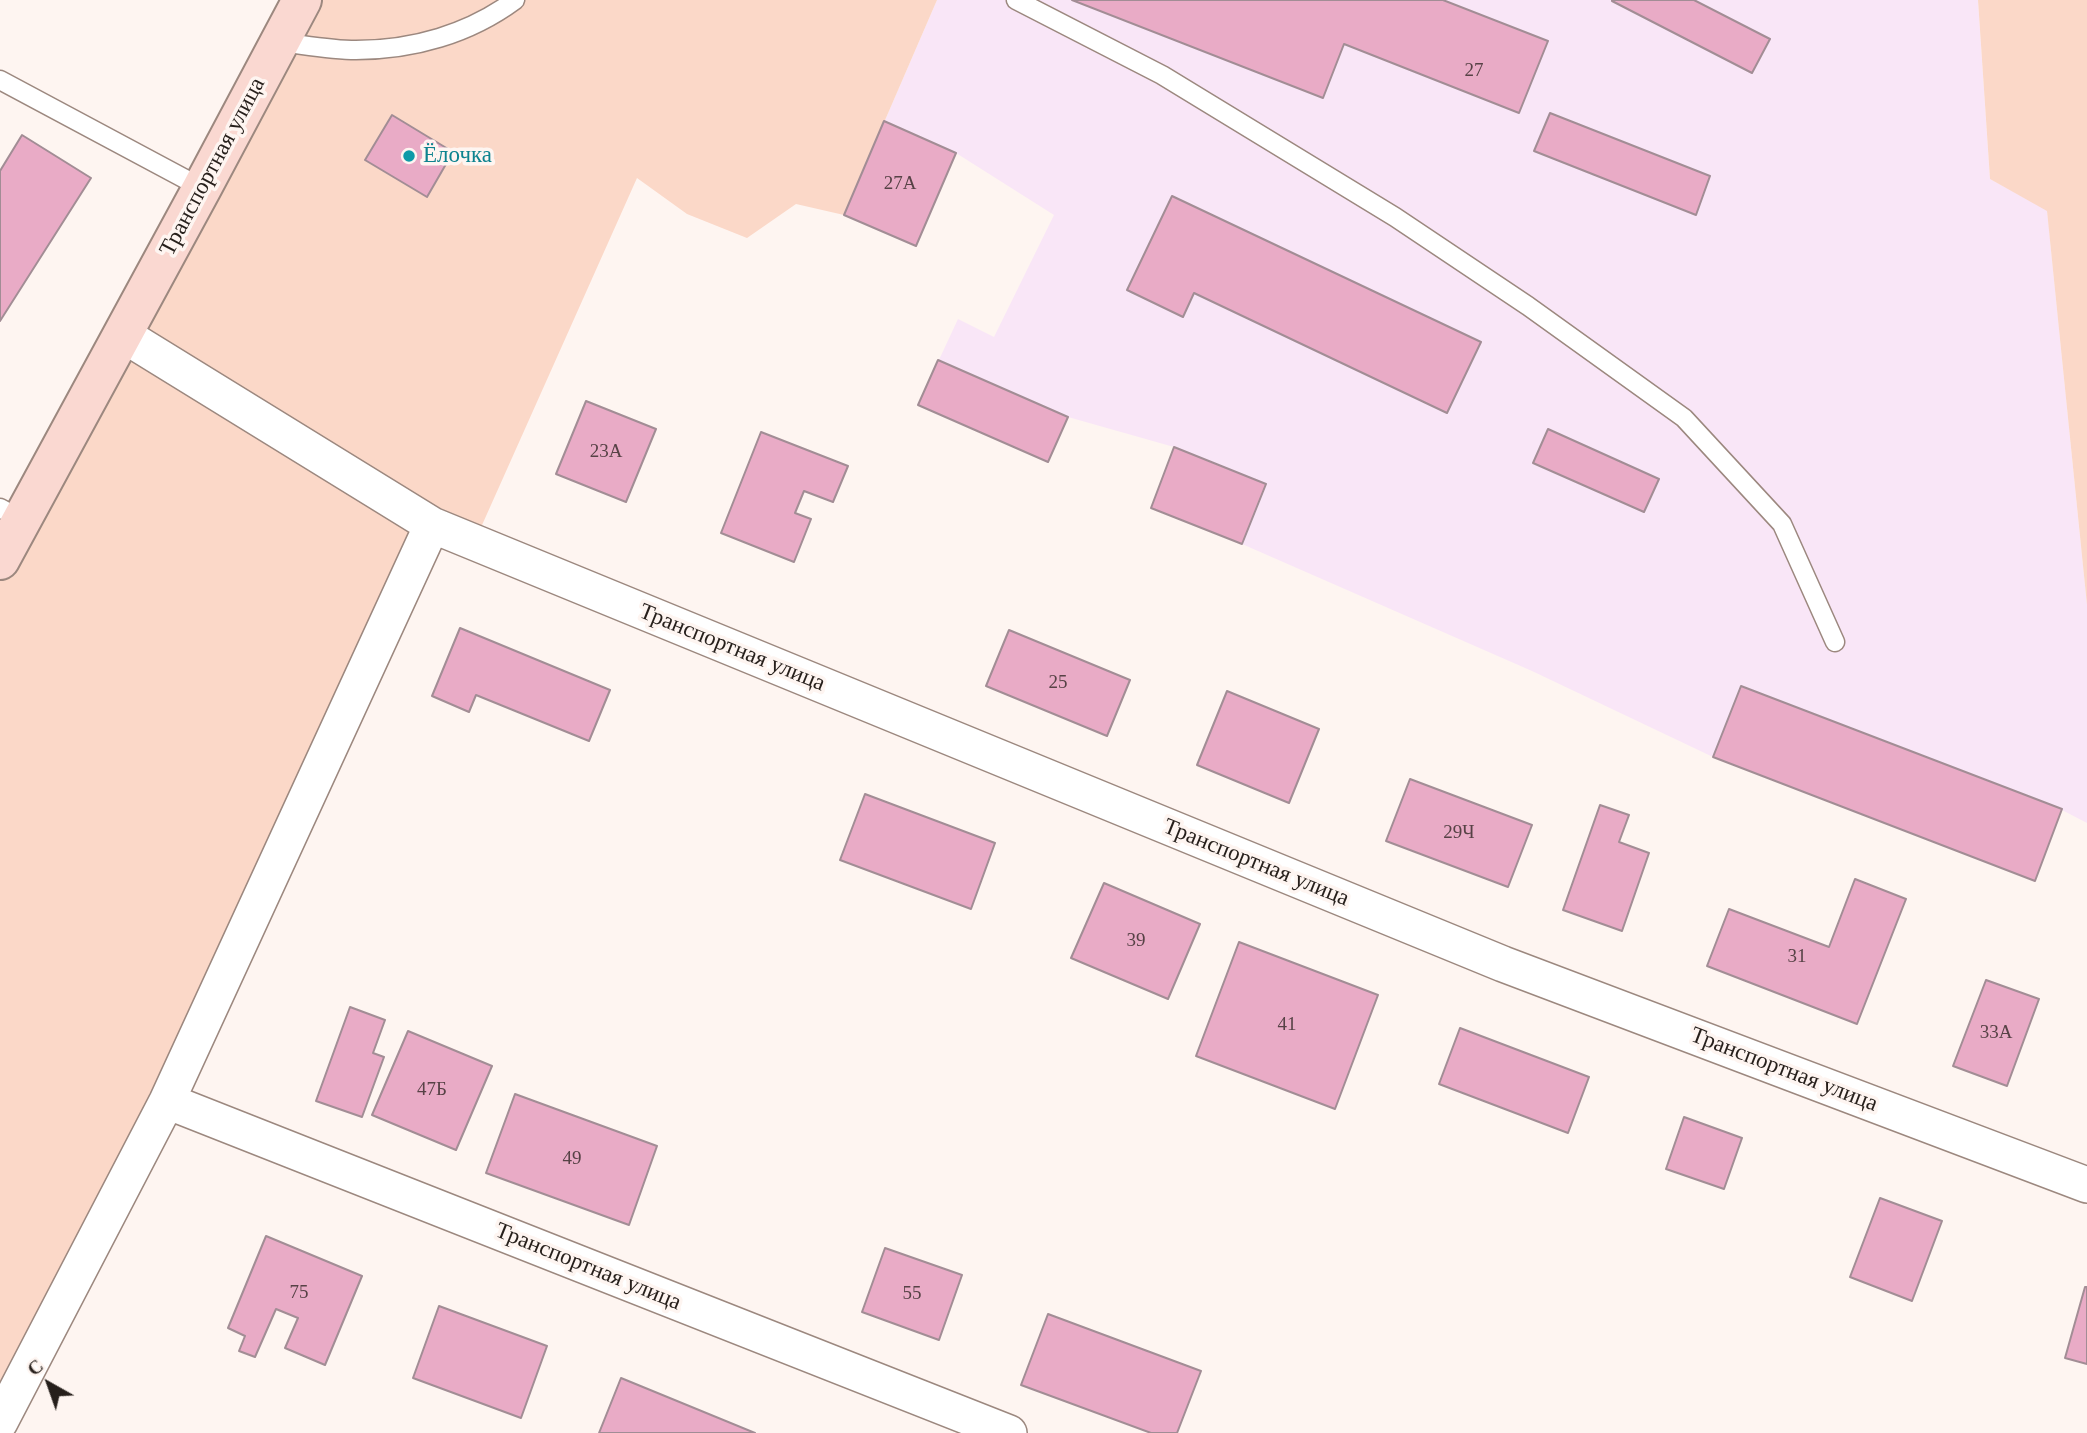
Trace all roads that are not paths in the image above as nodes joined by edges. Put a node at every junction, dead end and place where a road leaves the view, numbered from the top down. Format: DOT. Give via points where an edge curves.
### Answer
graph roads {
  1 [pos="302,0"];
  2 [pos="515,0"];
  3 [pos="1016,0"];
  4 [pos="280,42"];
  5 [pos="1,81"];
  6 [pos="202,188"];
  7 [pos="122,334"];
  8 [pos="11,514"];
  9 [pos="432,525"];
  10 [pos="0,560"];
  11 [pos="1835,642"];
  12 [pos="167,1101"];
  13 [pos="2087,1185"];
  14 [pos="0,1422"];
  15 [pos="1009,1433"];
  1 -- 4 [label="main road, Транспортная улица"];
  2 -- 4 [label="lane" via="472,25 401,47 354,50"];
  3 -- 11 [label="lane" via="1162,75 1395,217 1684,418 1782,524"];
  4 -- 6 [label="main road, Транспортная улица"];
  5 -- 6 [label="lane"];
  6 -- 7 [label="main road, Транспортная улица"];
  7 -- 8 [label="main road, Транспортная улица"];
  7 -- 9 [label="street, Транспортная улица"];
  8 -- 10 [label="main road, Транспортная улица"];
  9 -- 12 [label="street"];
  9 -- 13 [label="street, Транспортная улица" via="1503,964"];
  12 -- 14 [label="street"];
  12 -- 15 [label="street, Транспортная улица"];
}
